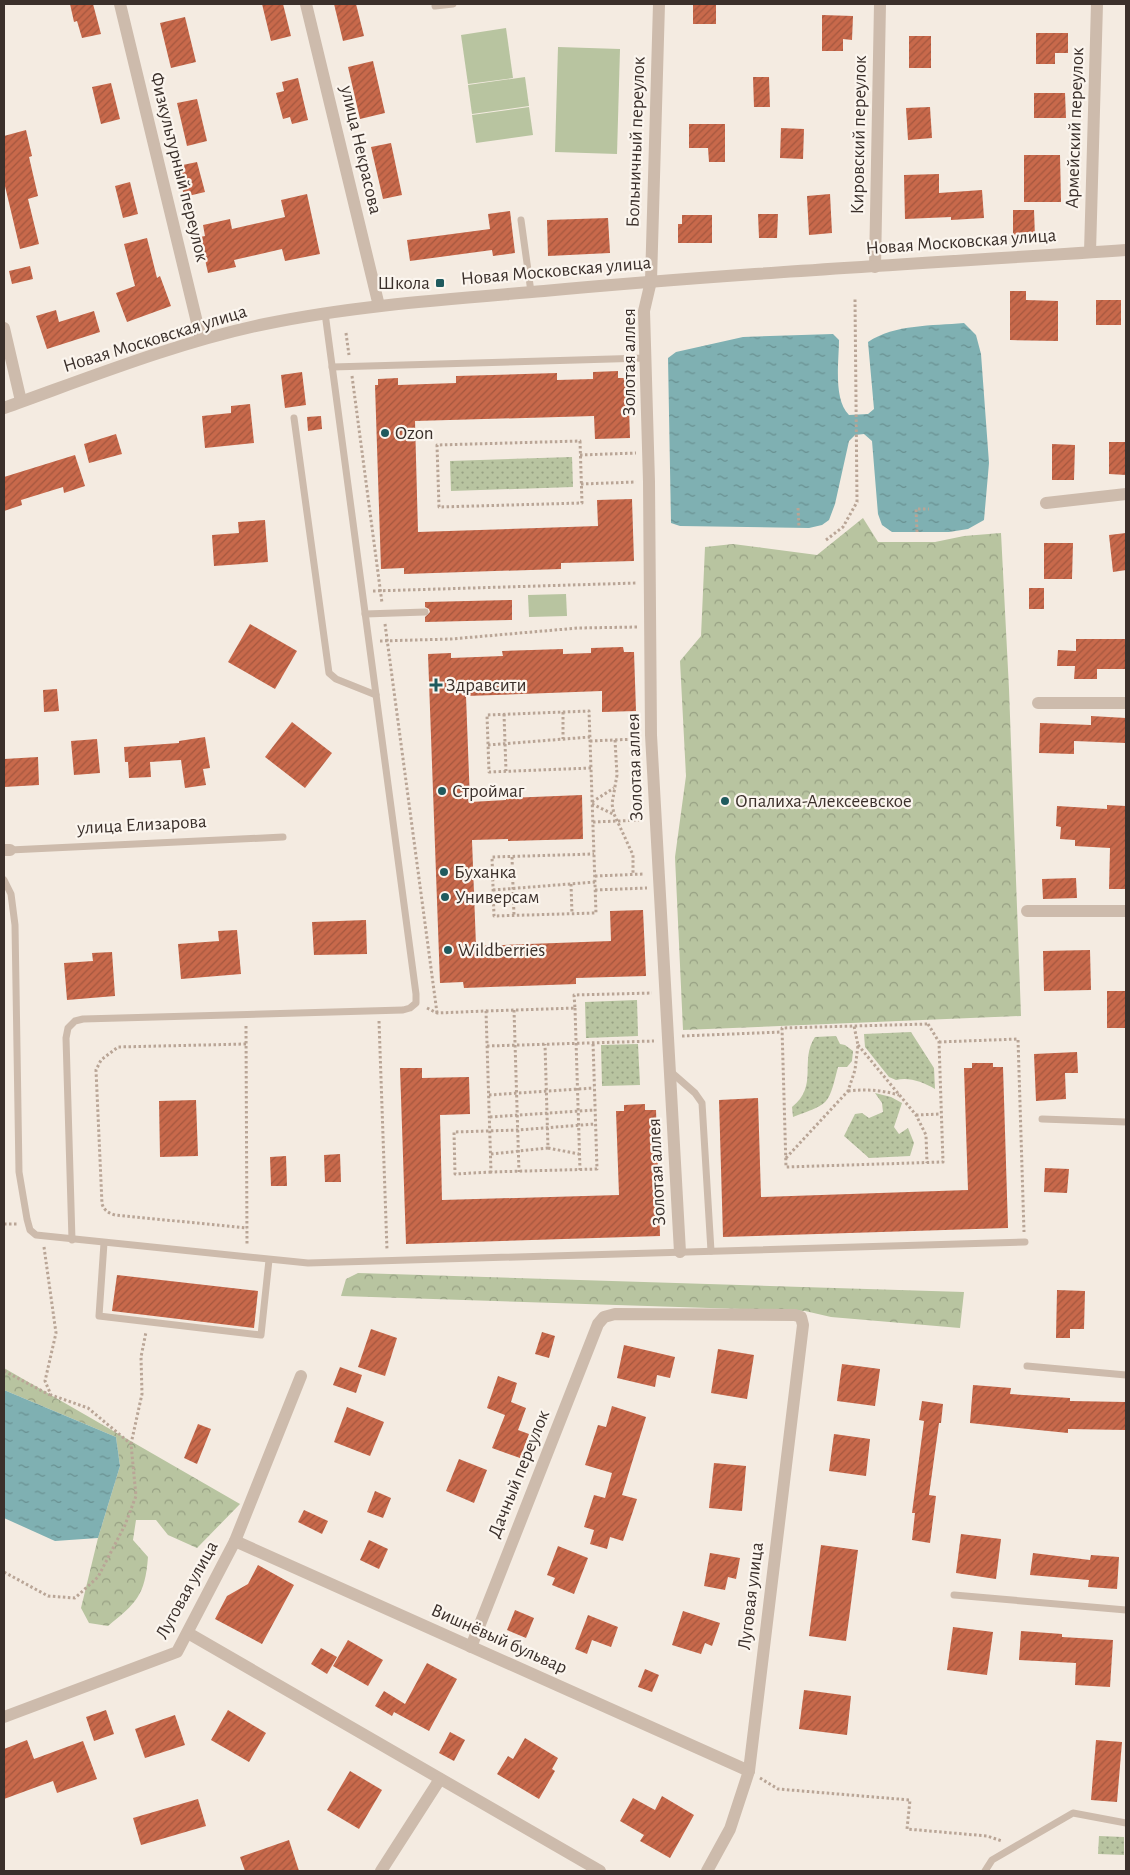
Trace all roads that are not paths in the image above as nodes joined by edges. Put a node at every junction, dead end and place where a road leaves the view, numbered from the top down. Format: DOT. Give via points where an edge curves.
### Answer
graph roads {
  1 [pos="120,4"];
  2 [pos="306,4"];
  3 [pos="453,4"];
  4 [pos="659,4"];
  5 [pos="880,4"];
  6 [pos="1097,4"];
  7 [pos="435,6"];
  8 [pos="521,220"];
  9 [pos="1126,250"];
  10 [pos="1090,252"];
  11 [pos="875,267"];
  12 [pos="651,281"];
  13 [pos="531,292"];
  14 [pos="378,306"];
  15 [pos="325,313"];
  16 [pos="4,328"];
  17 [pos="201,339"];
  18 [pos="646,358"];
  19 [pos="332,367"];
  20 [pos="21,401"];
  21 [pos="4,408"];
  22 [pos="294,418"];
  23 [pos="1126,494"];
  24 [pos="1046,503"];
  25 [pos="425,612"];
  26 [pos="365,614"];
  27 [pos="376,695"];
  28 [pos="1038,703"];
  29 [pos="1126,703"];
  30 [pos="283,837"];
  31 [pos="7,850"];
  32 [pos="4,880"];
  33 [pos="1027,911"];
  34 [pos="1126,911"];
  35 [pos="670,1071"];
  36 [pos="1042,1120"];
  37 [pos="1126,1122"];
  38 [pos="72,1240"];
  39 [pos="1024,1242"];
  40 [pos="104,1243"];
  41 [pos="711,1251"];
  42 [pos="680,1252"];
  43 [pos="269,1260"];
  44 [pos="801,1317"];
  45 [pos="1027,1366"];
  46 [pos="1126,1375"];
  47 [pos="301,1376"];
  48 [pos="235,1542"];
  49 [pos="954,1595"];
  50 [pos="1126,1610"];
  51 [pos="188,1633"];
  52 [pos="471,1647"];
  53 [pos="4,1717"];
  54 [pos="749,1771"];
  55 [pos="440,1779"];
  56 [pos="1126,1823"];
  57 [pos="381,1871"];
  58 [pos="600,1871"];
  59 [pos="707,1871"];
  60 [pos="985,1871"];
  1 -- 17 [label="street, Физкультурный переулок"];
  2 -- 14 [label="street, улица Некрасова"];
  3 -- 7 [label="lane"];
  4 -- 12 [label="street, Больничный переулок"];
  5 -- 11 [label="street, Кировский переулок"];
  6 -- 10 [label="street, Армейский переулок"];
  8 -- 13 [label="lane"];
  9 -- 10 [label="street, Новая Московская улица"];
  10 -- 11 [label="street, Новая Московская улица"];
  11 -- 12 [label="street, Новая Московская улица"];
  12 -- 13 [label="street, Новая Московская улица"];
  12 -- 18 [label="street, Золотая аллея" via="644,312"];
  13 -- 14 [label="street, Новая Московская улица"];
  14 -- 15 [label="street, Новая Московская улица"];
  15 -- 17 [label="street, Новая Московская улица"];
  15 -- 19 [label="lane"];
  16 -- 20 [label="street"];
  17 -- 20 [label="street, Новая Московская улица"];
  18 -- 19 [label="lane"];
  18 -- 35 [label="street, Золотая аллея" via="652,739"];
  19 -- 26 [label="lane"];
  20 -- 21 [label="street, Новая Московская улица"];
  22 -- 27 [label="lane" via="329,673"];
  23 -- 24 [label="street"];
  25 -- 26 [label="lane"];
  26 -- 27 [label="lane"];
  27 -- 38 [label="lane" via="416,1003 403,1010 76,1021 68,1028 66,1038"];
  28 -- 29 [label="street"];
  30 -- 31 [label="lane, улица Елизарова"];
  32 -- 38 [label="lane" via="11,894 15,925 19,1172 26,1219 36,1235"];
  33 -- 34 [label="street"];
  35 -- 41 [label="lane" via="702,1103"];
  35 -- 42 [label="street, Золотая аллея"];
  36 -- 37 [label="lane"];
  38 -- 40 [label="lane"];
  39 -- 41 [label="lane"];
  40 -- 43 [label="lane"];
  40 -- 43 [label="lane" via="100,1316 261,1335"];
  41 -- 42 [label="lane"];
  42 -- 43 [label="lane" via="308,1264"];
  44 -- 52 [label="street, Дачный переулок" via="615,1314 604,1317 598,1324"];
  44 -- 54 [label="street, Луговая улица" via="802,1335"];
  45 -- 46 [label="lane"];
  47 -- 48 [label="street, Луговая улица"];
  48 -- 51 [label="street, Луговая улица"];
  48 -- 52 [label="street, Вишнёвый бульвар"];
  49 -- 50 [label="lane"];
  51 -- 53 [label="street, Луговая улица" via="177,1652 168,1657"];
  51 -- 55 [label="street"];
  52 -- 54 [label="street, Вишнёвый бульвар"];
  54 -- 59 [label="street, Луговая улица" via="730,1829"];
  55 -- 57 [label="street"];
  55 -- 58 [label="street"];
  56 -- 60 [label="lane" via="1073,1813 992,1860"];
}
